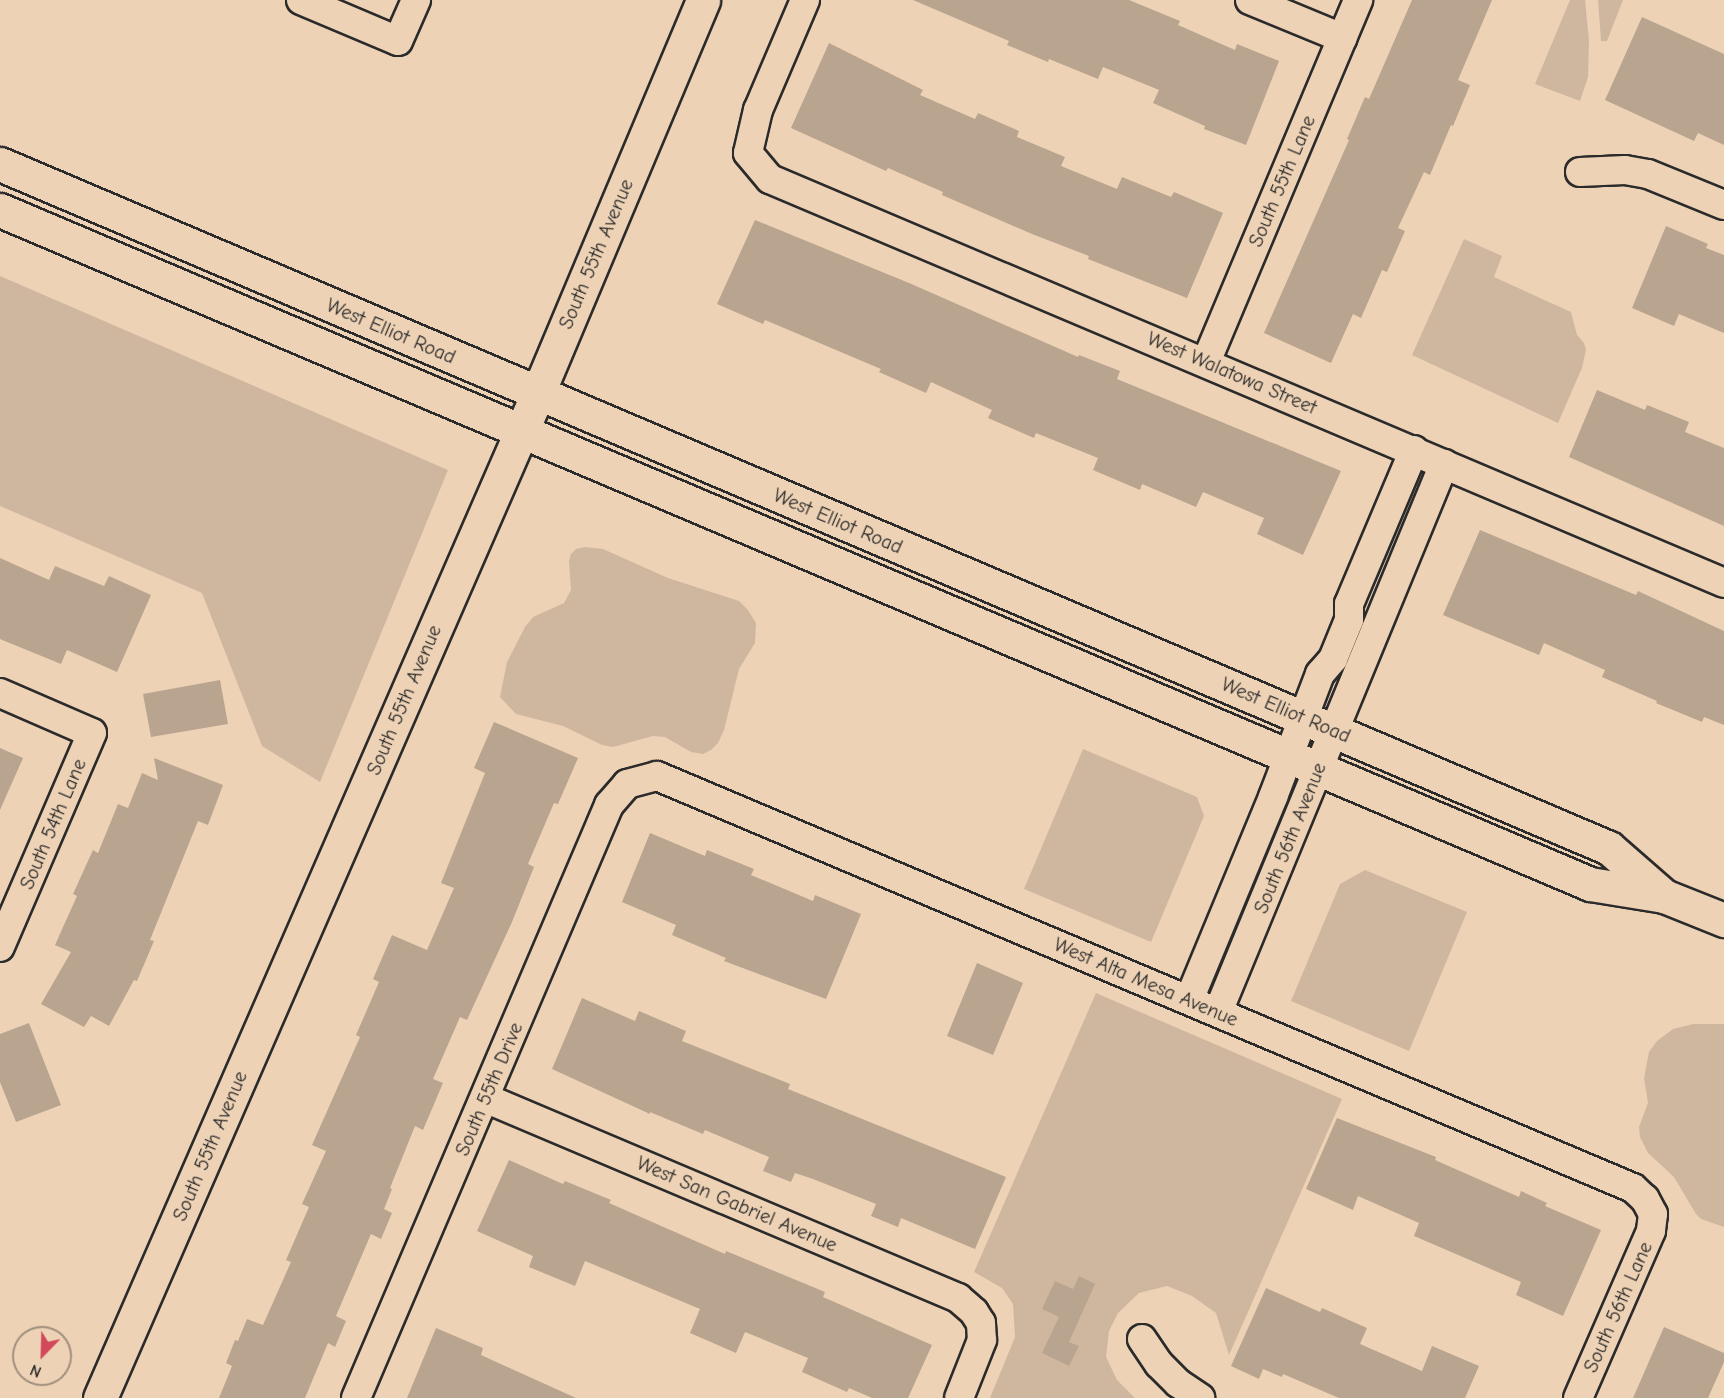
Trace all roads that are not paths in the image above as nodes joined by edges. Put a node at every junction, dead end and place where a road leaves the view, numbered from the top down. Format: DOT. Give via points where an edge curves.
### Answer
graph roads {
  1 [pos="301,0"];
  2 [pos="416,0"];
  3 [pos="704,0"];
  4 [pos="805,0"];
  5 [pos="1250,0"];
  6 [pos="1358,0"];
  7 [pos="1342,38"];
  8 [pos="0,164"];
  9 [pos="1581,172"];
  10 [pos="1724,205"];
  11 [pos="0,210"];
  12 [pos="1206,362"];
  13 [pos="538,393"];
  14 [pos="520,431"];
  15 [pos="1414,450"];
  16 [pos="1443,464"];
  17 [pos="1724,583"];
  18 [pos="1349,604"];
  19 [pos="1380,617"];
  20 [pos="0,693"];
  21 [pos="1303,717"];
  22 [pos="1334,730"];
  23 [pos="1288,756"];
  24 [pos="1318,769"];
  25 [pos="627,784"];
  26 [pos="1664,896"];
  27 [pos="1724,920"];
  28 [pos="0,947"];
  29 [pos="1189,1000"];
  30 [pos="1218,1012"];
  31 [pos="485,1098"];
  32 [pos="1653,1214"];
  33 [pos="1142,1340"];
  34 [pos="100,1398"];
  35 [pos="356,1398"];
  36 [pos="958,1398"];
  37 [pos="1200,1398"];
  38 [pos="1578,1398"];
  1 -- 2 [label="street" via="398,41"];
  3 -- 13 [label="main road, South 55th Avenue"];
  4 -- 12 [label="street, West Walatowa Street" via="758,110 748,153 770,179"];
  5 -- 7 [label="street"];
  6 -- 7 [label="street, South 55th Lane"];
  7 -- 12 [label="street, South 55th Lane"];
  8 -- 13 [label="main road, West Elliot Road"];
  9 -- 10 [label="street" via="1625,170 1648,174"];
  11 -- 14 [label="main road, West Elliot Road"];
  12 -- 15 [label="street, West Walatowa Street"];
  13 -- 14 [label="main road, South 55th Avenue"];
  13 -- 21 [label="main road, West Elliot Road"];
  14 -- 23 [label="main road, West Elliot Road"];
  14 -- 34 [label="main road, South 55th Avenue"];
  15 -- 16 [label="street, West Walatowa Street"];
  15 -- 18 [label="street, South 56th Avenue"];
  16 -- 17 [label="street, West Walatowa Street"];
  16 -- 19 [label="street, South 56th Avenue"];
  18 -- 19 [label="street"];
  18 -- 21 [label="street, South 56th Avenue" via="1335,615 1319,653 1320,674"];
  19 -- 22 [label="street, South 56th Avenue"];
  20 -- 28 [label="street, South 54th Lane" via="92,734"];
  21 -- 22 [label="main road, West Elliot Road"];
  21 -- 23 [label="street, South 56th Avenue"];
  22 -- 24 [label="street, South 56th Avenue"];
  22 -- 26 [label="main road, West Elliot Road" via="1609,848"];
  23 -- 24 [label="main road, West Elliot Road"];
  23 -- 29 [label="street, South 56th Avenue"];
  24 -- 26 [label="main road, West Elliot Road" via="1590,884"];
  24 -- 30 [label="street, South 56th Avenue"];
  25 -- 29 [label="street, West Alta Mesa Avenue" via="657,776"];
  25 -- 31 [label="street, South 55th Drive" via="609,805"];
  26 -- 27 [label="main road, West Elliot Road"];
  29 -- 30 [label="street, West Alta Mesa Avenue"];
  30 -- 32 [label="street, West Alta Mesa Avenue" via="1633,1188"];
  31 -- 35 [label="street, South 55th Drive"];
  31 -- 36 [label="street, West San Gabriel Avenue" via="958,1298 981,1323 982,1340"];
  32 -- 38 [label="street, South 56th Lane" via="1646,1246"];
  33 -- 37 [label="street" via="1178,1383"];
}
